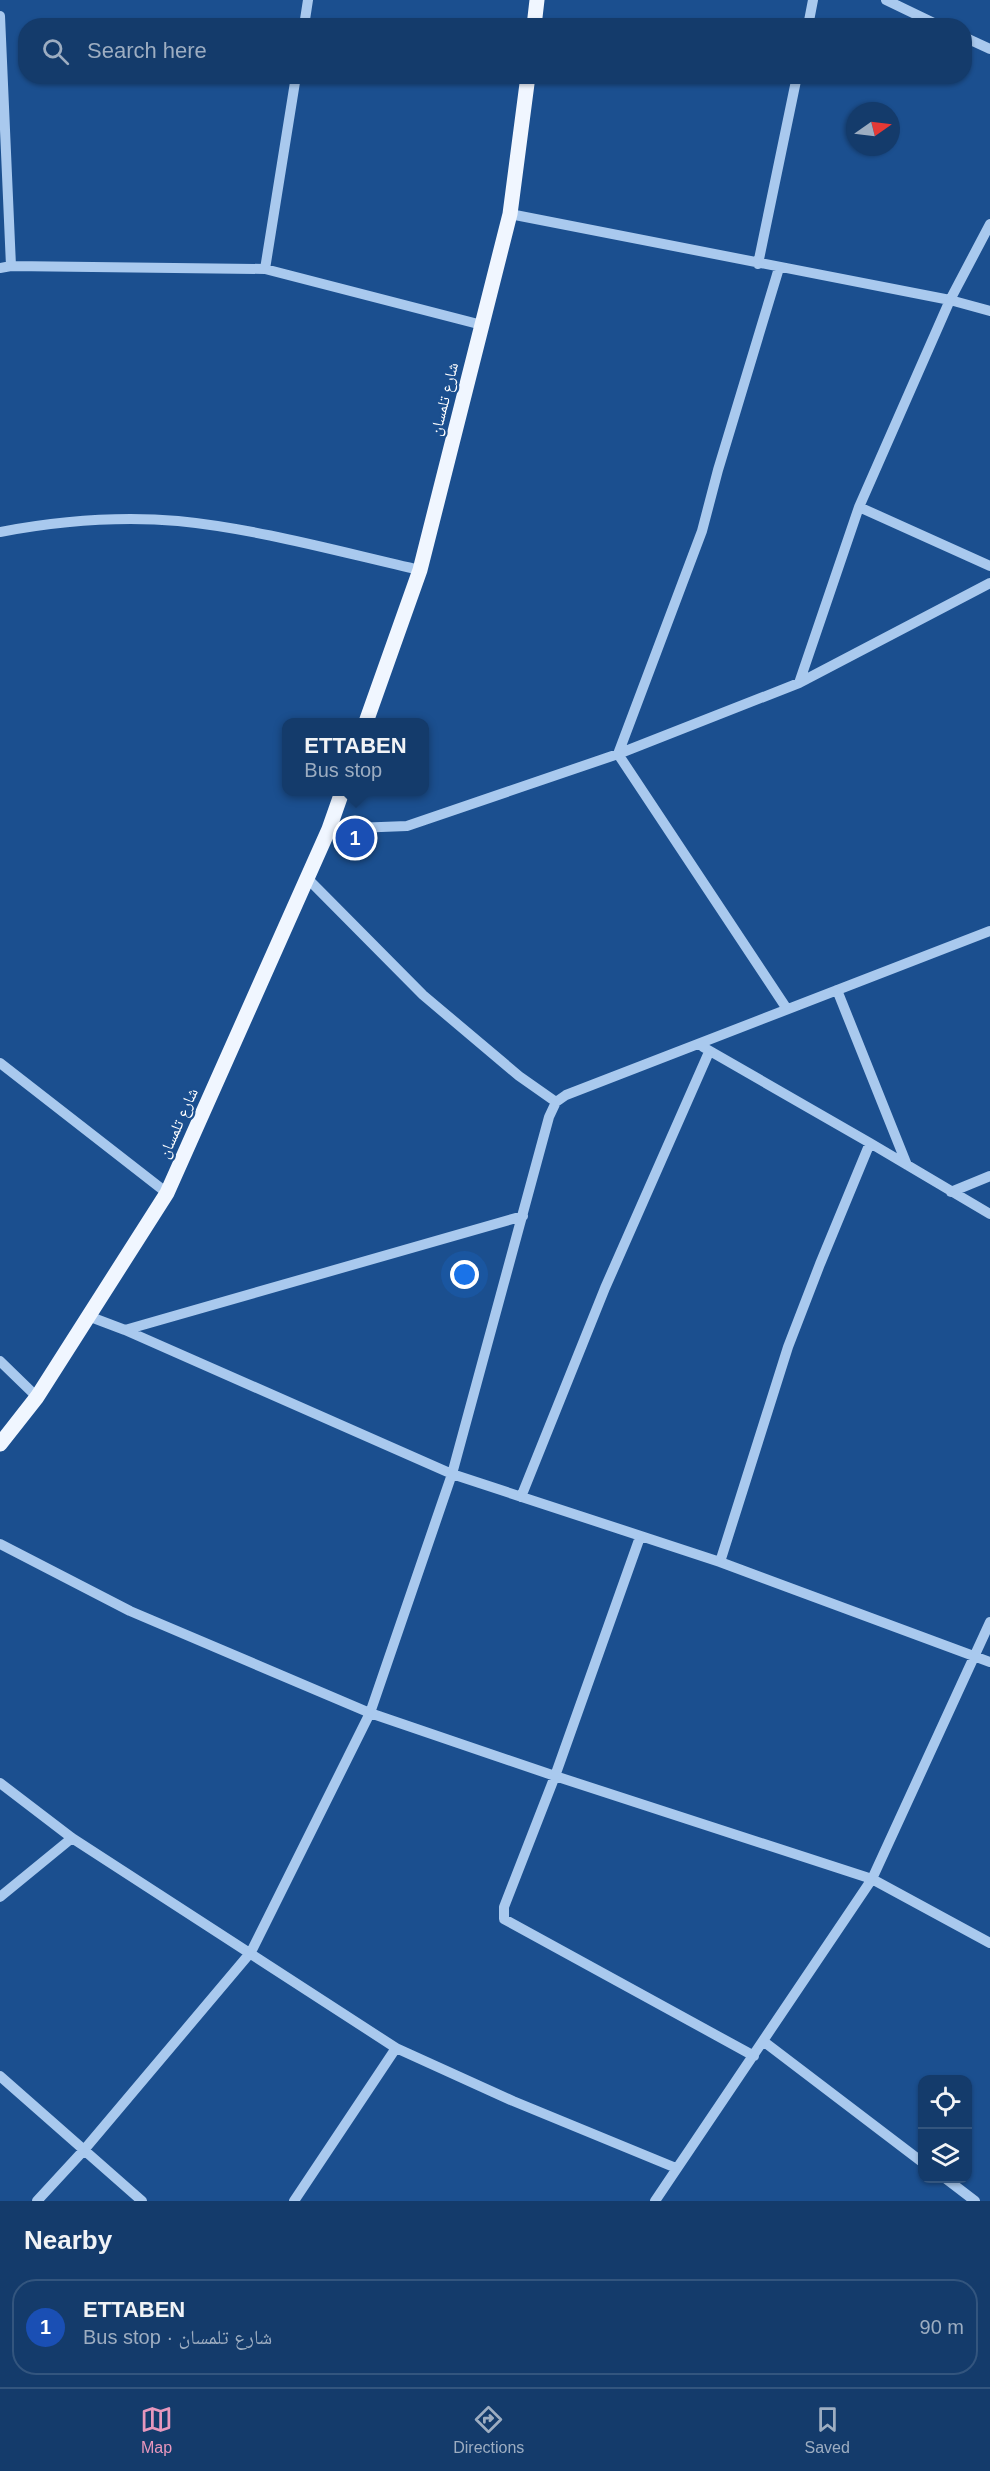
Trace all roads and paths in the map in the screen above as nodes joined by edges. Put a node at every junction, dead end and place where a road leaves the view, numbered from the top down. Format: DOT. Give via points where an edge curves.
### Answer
graph roads {
  1 [pos="308,0"];
  2 [pos="537,0"];
  3 [pos="813,0"];
  4 [pos="886,0"];
  5 [pos="0,16"];
  6 [pos="305,18"];
  7 [pos="535,18"];
  8 [pos="810,18"];
  9 [pos="923,18"];
  10 [pos="972,41"];
  11 [pos="990,49"];
  12 [pos="295,84"];
  13 [pos="527,84"];
  14 [pos="795,84"];
  15 [pos="510,214"];
  16 [pos="990,224"];
  17 [pos="758,264"];
  18 [pos="6,267"];
  19 [pos="779,268"];
  20 [pos="265,269"];
  21 [pos="950,300"];
  22 [pos="990,311"];
  23 [pos="482,325"];
  24 [pos="859,507"];
  25 [pos="0,532"];
  26 [pos="990,566"];
  27 [pos="420,570"];
  28 [pos="990,583"];
  29 [pos="799,683"];
  30 [pos="368,718"];
  31 [pos="618,754"];
  32 [pos="341,796"];
  33 [pos="329,829"];
  34 [pos="307,878"];
  35 [pos="990,931"];
  36 [pos="837,990"];
  37 [pos="787,1009"];
  38 [pos="698,1044"];
  39 [pos="709,1052"];
  40 [pos="0,1063"];
  41 [pos="555,1102"];
  42 [pos="870,1143"];
  43 [pos="908,1165"];
  44 [pos="990,1176"];
  45 [pos="951,1192"];
  46 [pos="167,1193"];
  47 [pos="990,1214"];
  48 [pos="523,1216"];
  49 [pos="88,1316"];
  50 [pos="125,1330"];
  51 [pos="0,1361"];
  52 [pos="37,1397"];
  53 [pos="0,1444"];
  54 [pos="452,1474"];
  55 [pos="520,1497"];
  56 [pos="640,1537"];
  57 [pos="0,1544"];
  58 [pos="720,1562"];
  59 [pos="990,1622"];
  60 [pos="973,1654"];
  61 [pos="990,1662"];
  62 [pos="370,1713"];
  63 [pos="555,1776"];
  64 [pos="0,1783"];
  65 [pos="72,1838"];
  66 [pos="872,1879"];
  67 [pos="0,1897"];
  68 [pos="990,1943"];
  69 [pos="250,1952"];
  70 [pos="763,2041"];
  71 [pos="396,2048"];
  72 [pos="754,2056"];
  73 [pos="0,2076"];
  74 [pos="84,2150"];
  75 [pos="918,2159"];
  76 [pos="676,2168"];
  77 [pos="952,2183"];
  78 [pos="37,2201"];
  79 [pos="142,2201"];
  80 [pos="294,2201"];
  81 [pos="655,2201"];
  82 [pos="975,2201"];
  1 -- 6 [label="street"];
  2 -- 7 [label="main road"];
  3 -- 8 [label="street"];
  4 -- 9 [label="street"];
  5 -- 18 [label="street"];
  10 -- 11 [label="street"];
  12 -- 20 [label="street"];
  13 -- 15 [label="main road, شارع تلمسان"];
  14 -- 17 [label="street"];
  15 -- 17 [label="street"];
  15 -- 23 [label="main road, شارع تلمسان"];
  16 -- 21 [label="street"];
  17 -- 19 [label="street"];
  18 -- 20 [label="street"];
  19 -- 21 [label="street"];
  19 -- 31 [label="street" via="702,531"];
  20 -- 23 [label="street"];
  21 -- 22 [label="street"];
  21 -- 24 [label="street"];
  23 -- 27 [label="main road, شارع تلمسان"];
  24 -- 26 [label="street"];
  24 -- 29 [label="street"];
  25 -- 27 [label="street" via="41,524 120,519 177,521"];
  27 -- 30 [label="main road, شارع تلمسان"];
  28 -- 29 [label="street"];
  29 -- 31 [label="street"];
  31 -- 33 [label="street" via="407,826"];
  31 -- 37 [label="street"];
  32 -- 33 [label="main road, شارع تلمسان"];
  33 -- 34 [label="main road, شارع تلمسان"];
  34 -- 41 [label="street" via="423,994"];
  34 -- 46 [label="main road, شارع تلمسان"];
  35 -- 36 [label="street"];
  36 -- 37 [label="street"];
  36 -- 43 [label="street"];
  37 -- 38 [label="street"];
  38 -- 39 [label="street"];
  38 -- 41 [label="street"];
  39 -- 42 [label="street"];
  39 -- 55 [label="street" via="605,1288"];
  40 -- 46 [label="street"];
  41 -- 48 [label="street"];
  42 -- 43 [label="street"];
  42 -- 58 [label="street" via="788,1347"];
  43 -- 45 [label="street"];
  44 -- 45 [label="street"];
  45 -- 47 [label="street"];
  46 -- 49 [label="main road, شارع تلمسان"];
  48 -- 50 [label="street"];
  48 -- 54 [label="street"];
  49 -- 50 [label="street"];
  49 -- 52 [label="main road, شارع تلمسان"];
  50 -- 54 [label="street"];
  51 -- 52 [label="street"];
  52 -- 53 [label="main road, شارع تلمسان"];
  54 -- 55 [label="street"];
  54 -- 62 [label="street"];
  55 -- 56 [label="street"];
  56 -- 58 [label="street"];
  56 -- 63 [label="street"];
  57 -- 62 [label="street" via="130,1611"];
  58 -- 60 [label="street"];
  59 -- 60 [label="street"];
  60 -- 61 [label="street"];
  60 -- 66 [label="street"];
  62 -- 63 [label="street"];
  62 -- 69 [label="street"];
  63 -- 66 [label="street"];
  63 -- 72 [label="street" via="504,1907 504,1918"];
  64 -- 65 [label="street"];
  65 -- 67 [label="street"];
  65 -- 69 [label="street"];
  66 -- 68 [label="street"];
  66 -- 70 [label="street"];
  69 -- 71 [label="street"];
  69 -- 74 [label="street"];
  70 -- 72 [label="street"];
  70 -- 75 [label="street"];
  71 -- 76 [label="street"];
  71 -- 80 [label="street"];
  72 -- 76 [label="street"];
  73 -- 74 [label="street"];
  74 -- 78 [label="street"];
  74 -- 79 [label="street"];
  76 -- 81 [label="street"];
  77 -- 82 [label="street"];
}
